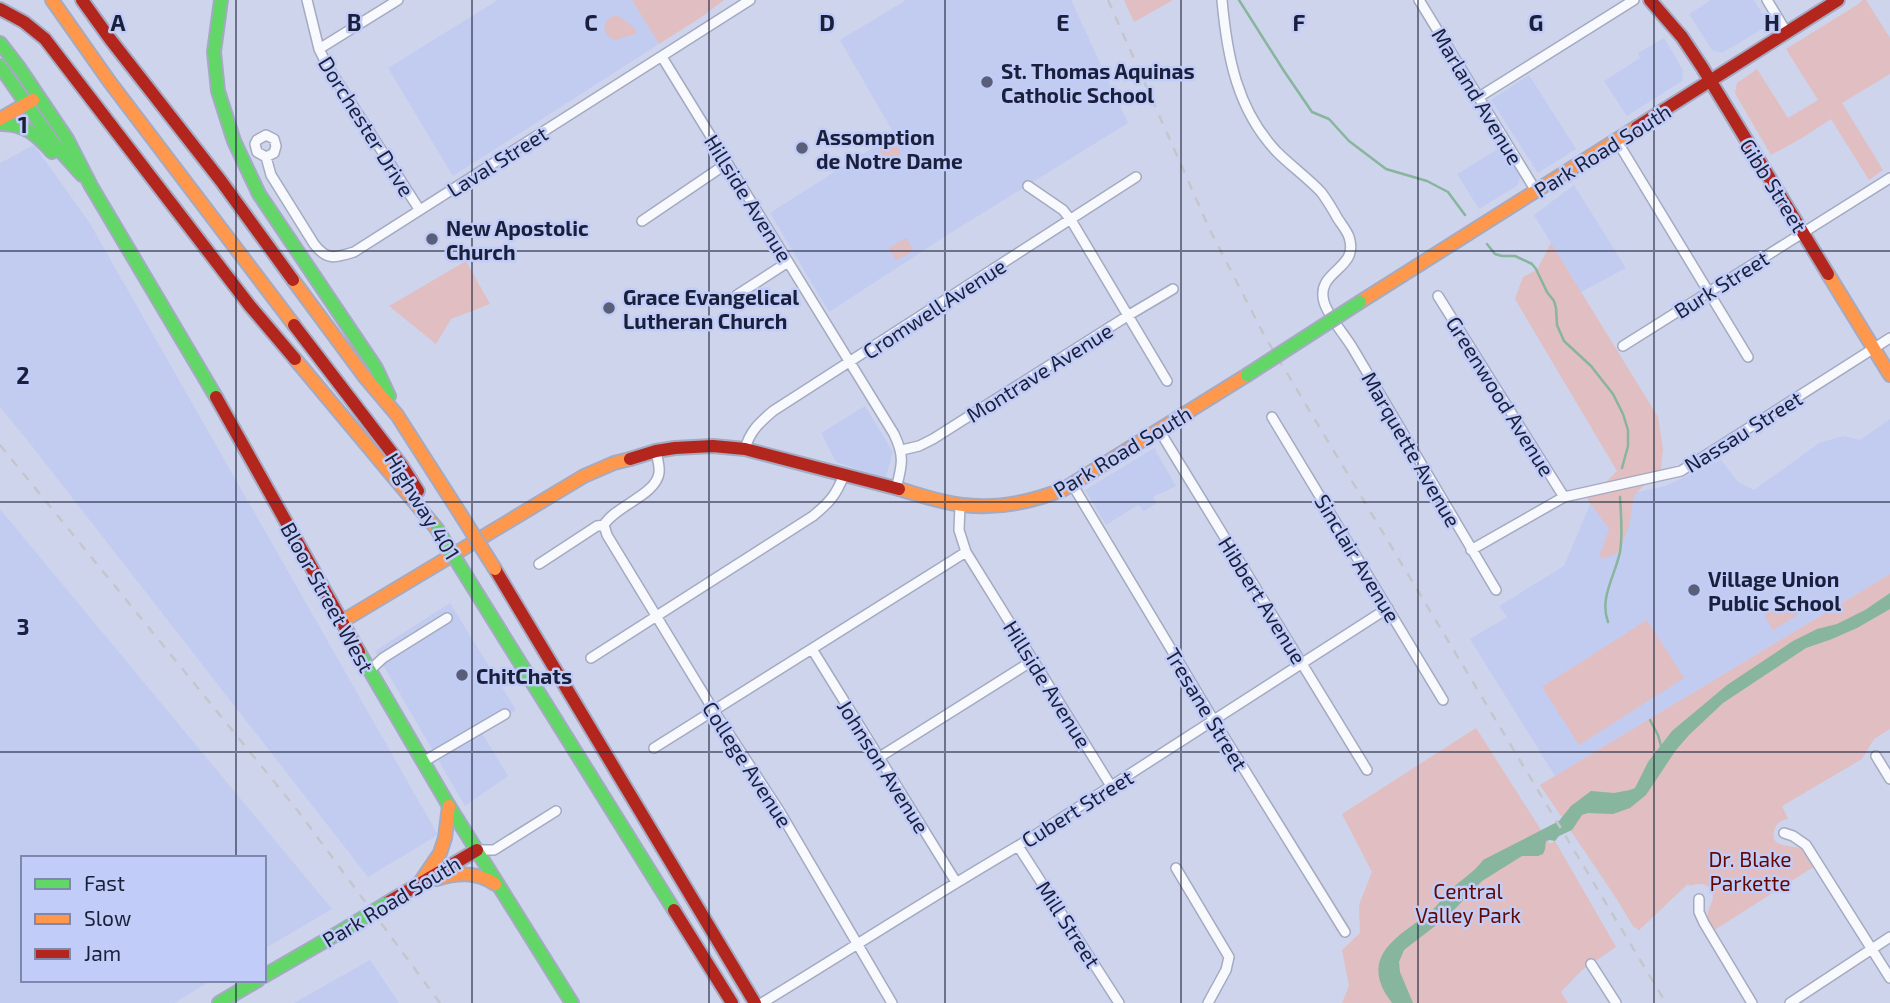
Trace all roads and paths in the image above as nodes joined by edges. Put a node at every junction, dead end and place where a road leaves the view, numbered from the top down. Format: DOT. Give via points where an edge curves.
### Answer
graph roads {
  1 [pos="39,0"];
  2 [pos="52,0"];
  3 [pos="82,0"];
  4 [pos="221,0"];
  5 [pos="307,0"];
  6 [pos="398,0"];
  7 [pos="750,0"];
  8 [pos="1222,0"];
  9 [pos="1419,0"];
  10 [pos="1634,0"];
  11 [pos="1650,0"];
  12 [pos="1767,0"];
  13 [pos="1838,0"];
  14 [pos="0,9"];
  15 [pos="1787,33"];
  16 [pos="0,43"];
  17 [pos="319,49"];
  18 [pos="662,57"];
  19 [pos="0,66"];
  20 [pos="109,81"];
  21 [pos="1710,81"];
  22 [pos="37,93"];
  23 [pos="1479,97"];
  24 [pos="24,100"];
  25 [pos="0,110"];
  26 [pos="0,121"];
  27 [pos="1617,141"];
  28 [pos="266,157"];
  29 [pos="726,164"];
  30 [pos="1136,177"];
  31 [pos="1890,177"];
  32 [pos="91,186"];
  33 [pos="1028,186"];
  34 [pos="1536,191"];
  35 [pos="99,197"];
  36 [pos="419,209"];
  37 [pos="1071,220"];
  38 [pos="642,221"];
  39 [pos="1803,232"];
  40 [pos="788,262"];
  41 [pos="1173,289"];
  42 [pos="1708,292"];
  43 [pos="737,295"];
  44 [pos="1438,296"];
  45 [pos="1129,315"];
  46 [pos="1890,338"];
  47 [pos="1623,346"];
  48 [pos="1873,348"];
  49 [pos="1748,357"];
  50 [pos="851,361"];
  51 [pos="1890,375"];
  52 [pos="1167,381"];
  53 [pos="397,415"];
  54 [pos="1272,417"];
  55 [pos="1159,430"];
  56 [pos="745,449"];
  57 [pos="902,450"];
  58 [pos="656,451"];
  59 [pos="844,475"];
  60 [pos="1072,484"];
  61 [pos="896,489"];
  62 [pos="1564,497"];
  63 [pos="960,505"];
  64 [pos="604,525"];
  65 [pos="437,529"];
  66 [pos="1471,550"];
  67 [pos="966,552"];
  68 [pos="539,564"];
  69 [pos="1496,590"];
  70 [pos="1388,608"];
  71 [pos="657,617"];
  72 [pos="447,618"];
  73 [pos="341,622"];
  74 [pos="812,649"];
  75 [pos="591,658"];
  76 [pos="1032,661"];
  77 [pos="1301,663"];
  78 [pos="369,671"];
  79 [pos="1443,700"];
  80 [pos="714,711"];
  81 [pos="505,714"];
  82 [pos="1213,719"];
  83 [pos="654,748"];
  84 [pos="1876,756"];
  85 [pos="878,758"];
  86 [pos="423,762"];
  87 [pos="1367,770"];
  88 [pos="1890,779"];
  89 [pos="1111,786"];
  90 [pos="449,806"];
  91 [pos="556,811"];
  92 [pos="1784,833"];
  93 [pos="1018,846"];
  94 [pos="477,850"];
  95 [pos="1176,868"];
  96 [pos="956,882"];
  97 [pos="419,884"];
  98 [pos="502,891"];
  99 [pos="1699,899"];
  100 [pos="1345,932"];
  101 [pos="1890,937"];
  102 [pos="858,945"];
  103 [pos="1872,949"];
  104 [pos="1591,964"];
  105 [pos="266,975"];
  106 [pos="1890,978"];
  107 [pos="255,982"];
  108 [pos="731,1000"];
  109 [pos="219,1003"];
  110 [pos="572,1003"];
  111 [pos="755,1003"];
  112 [pos="762,1003"];
  113 [pos="892,1003"];
  114 [pos="1119,1003"];
  115 [pos="1208,1003"];
  116 [pos="1616,1003"];
  117 [pos="1752,1003"];
  118 [pos="1790,1003"];
  1 -- 20 [label="main road"];
  2 -- 20 [label="main road, Highway 401"];
  3 -- 53 [label="main road, Highway 401"];
  4 -- 53 [label="main road" via="214,52 218,91 234,141 259,194 376,368"];
  5 -- 17 [label="street, Dorchester Drive"];
  6 -- 17 [label="street"];
  7 -- 18 [label="street, Laval Street"];
  8 -- 66 [label="street, Marquette Avenue" via="1228,53 1246,107 1276,151 1321,193 1350,239 1346,262 1324,285 1327,307"];
  9 -- 23 [label="street, Marland Avenue"];
  10 -- 23 [label="street"];
  11 -- 21 [label="main road, Gibb Street" via="1682,37"];
  12 -- 15 [label="street"];
  13 -- 15 [label="main road, Park Road South"];
  14 -- 65 [label="main road" via="45,39 250,306"];
  15 -- 21 [label="main road, Park Road South"];
  16 -- 22 [label="main road, Bloor Street West"];
  17 -- 36 [label="street, Dorchester Drive"];
  18 -- 29 [label="street, Hillside Avenue"];
  18 -- 36 [label="street, Laval Street"];
  19 -- 24 [label="main road, Bloor Street West"];
  20 -- 65 [label="main road, Highway 401" via="402,466"];
  21 -- 27 [label="main road, Park Road South"];
  21 -- 39 [label="main road, Gibb Street"];
  22 -- 24 [label="main road"];
  22 -- 32 [label="main road, Bloor Street West"];
  23 -- 34 [label="street, Marland Avenue"];
  24 -- 25 [label="main road"];
  24 -- 26 [label="main road"];
  24 -- 32 [label="main road, Bloor Street West"];
  26 -- 35 [label="main road" via="34,132 77,180"];
  27 -- 34 [label="main road, Park Road South"];
  27 -- 42 [label="street"];
  28 -- 36 [label="street, Laval Street" via="271,175 314,244 329,257 354,252"];
  29 -- 38 [label="street"];
  29 -- 40 [label="street, Hillside Avenue"];
  30 -- 37 [label="street, Cromwell Avenue"];
  31 -- 39 [label="street, Burk Street"];
  32 -- 35 [label="main road, Bloor Street West"];
  33 -- 37 [label="street"];
  34 -- 55 [label="main road, Park Road South, bridge"];
  35 -- 73 [label="main road, Bloor Street West" via="196,360"];
  37 -- 45 [label="street"];
  37 -- 50 [label="street, Cromwell Avenue"];
  39 -- 42 [label="street, Burk Street"];
  39 -- 48 [label="main road, Gibb Street"];
  40 -- 43 [label="street"];
  40 -- 50 [label="street, Hillside Avenue"];
  41 -- 45 [label="street, Montrave Avenue"];
  42 -- 47 [label="street, Burk Street"];
  42 -- 49 [label="street"];
  44 -- 62 [label="street, Greenwood Avenue"];
  45 -- 52 [label="street"];
  45 -- 57 [label="street, Montrave Avenue" via="933,439"];
  46 -- 48 [label="street, Nassau Street"];
  48 -- 51 [label="main road, Gibb Street"];
  48 -- 62 [label="street, Nassau Street" via="1681,471"];
  50 -- 56 [label="street, Cromwell Avenue" via="756,425"];
  50 -- 57 [label="street, Hillside Avenue"];
  53 -- 111 [label="main road, Highway 401, bridge" via="495,569"];
  54 -- 70 [label="street, Sinclair Avenue"];
  55 -- 60 [label="main road, Park Road South"];
  55 -- 77 [label="street, Hibbert Avenue"];
  56 -- 58 [label="main road, Park Road South" via="713,446"];
  56 -- 59 [label="main road, Park Road South"];
  57 -- 61 [label="street"];
  58 -- 64 [label="street" via="659,475 652,487 608,517"];
  58 -- 73 [label="main road, Park Road South" via="584,476"];
  59 -- 61 [label="main road, Park Road South"];
  59 -- 71 [label="street" via="836,494 813,516"];
  60 -- 63 [label="main road, Park Road South" via="1021,503"];
  60 -- 82 [label="street, Tresane Street"];
  61 -- 63 [label="main road, Park Road South"];
  62 -- 66 [label="street, Nassau Street"];
  63 -- 67 [label="street, Hillside Avenue" via="960,538"];
  64 -- 68 [label="street"];
  64 -- 71 [label="street, College Avenue"];
  65 -- 108 [label="main road, Highway 401, bridge"];
  66 -- 69 [label="street, Marquette Avenue"];
  67 -- 74 [label="street"];
  67 -- 76 [label="street, Hillside Avenue"];
  70 -- 77 [label="street, Cubert Street"];
  70 -- 79 [label="street, Sinclair Avenue"];
  71 -- 75 [label="street"];
  71 -- 80 [label="street, College Avenue"];
  72 -- 78 [label="street"];
  73 -- 78 [label="main road, Bloor Street West"];
  74 -- 80 [label="street"];
  74 -- 85 [label="street, Johnson Avenue"];
  76 -- 85 [label="street"];
  76 -- 89 [label="street, Hillside Avenue"];
  77 -- 82 [label="street, Cubert Street"];
  77 -- 87 [label="street, Hibbert Avenue"];
  78 -- 86 [label="main road, Bloor Street West"];
  80 -- 83 [label="street"];
  80 -- 102 [label="street, College Avenue"];
  81 -- 86 [label="street"];
  82 -- 89 [label="street, Cubert Street"];
  82 -- 100 [label="street, Tresane Street"];
  84 -- 88 [label="street"];
  85 -- 96 [label="street, Johnson Avenue"];
  86 -- 90 [label="main road, Bloor Street West"];
  89 -- 93 [label="street, Cubert Street"];
  90 -- 94 [label="main road, Bloor Street West"];
  90 -- 97 [label="main road" via="440,853"];
  91 -- 94 [label="street, Park Road South" via="494,850"];
  92 -- 103 [label="street" via="1806,845"];
  93 -- 96 [label="street, Cubert Street"];
  93 -- 114 [label="street, Mill Street"];
  94 -- 97 [label="main road, Park Road South"];
  94 -- 98 [label="main road, Bloor Street West"];
  95 -- 115 [label="street" via="1228,957 1226,971"];
  96 -- 102 [label="street, Cubert Street"];
  97 -- 98 [label="main road" via="458,874 481,875"];
  97 -- 105 [label="main road, Park Road South, bridge"];
  98 -- 110 [label="main road, Bloor Street West"];
  99 -- 117 [label="street" via="1704,923"];
  101 -- 103 [label="street"];
  102 -- 112 [label="street, Cubert Street"];
  102 -- 113 [label="street, College Avenue"];
  103 -- 106 [label="street"];
  103 -- 118 [label="street"];
  104 -- 116 [label="street"];
  107 -- 109 [label="main road"];
}
